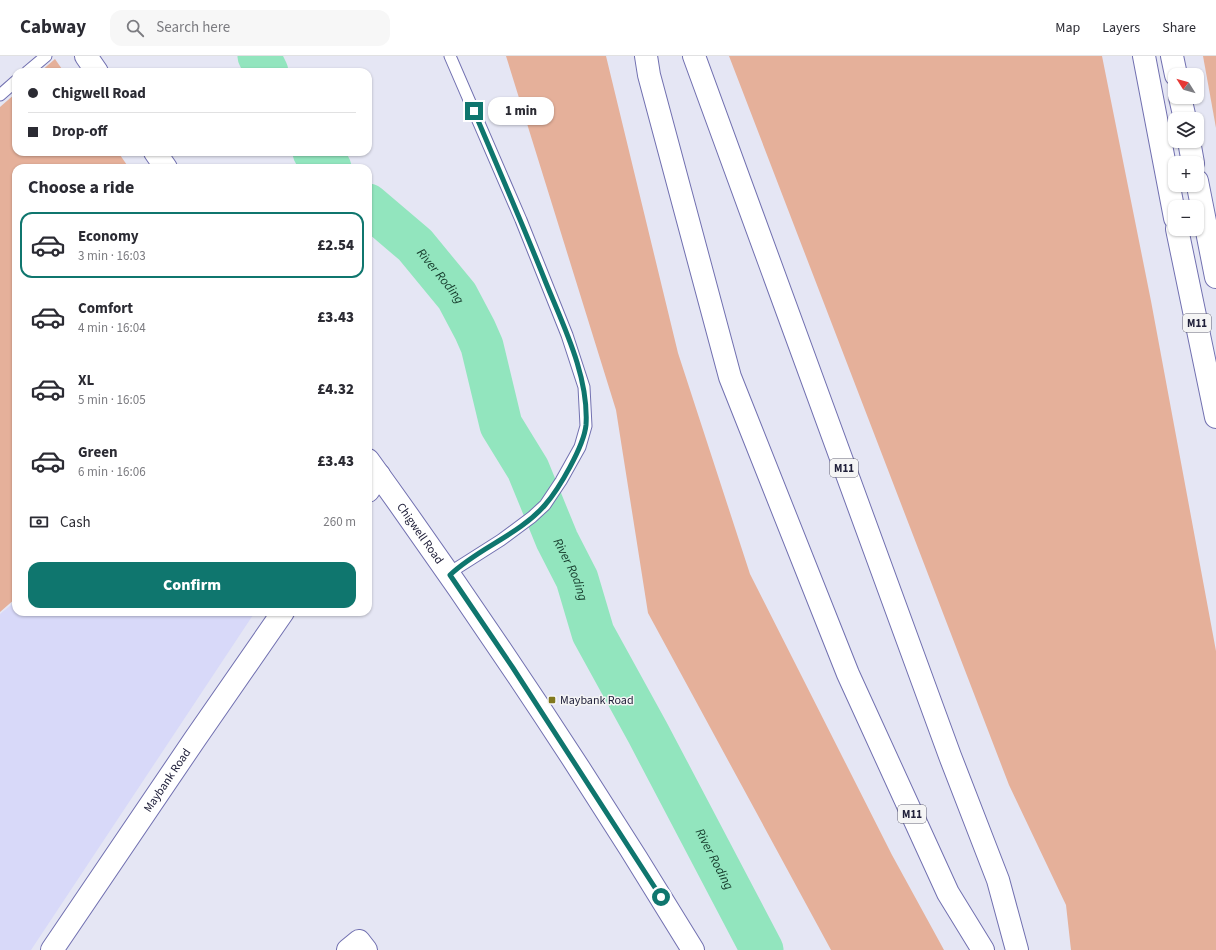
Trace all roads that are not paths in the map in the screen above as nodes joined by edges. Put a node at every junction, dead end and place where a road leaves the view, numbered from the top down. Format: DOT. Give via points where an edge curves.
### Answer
graph roads {
  1 [pos="46,56"];
  2 [pos="86,56"];
  3 [pos="450,56"];
  4 [pos="646,56"];
  5 [pos="694,56"];
  6 [pos="1144,56"];
  7 [pos="1172,56"];
  8 [pos="32,68"];
  9 [pos="94,68"];
  10 [pos="1175,68"];
  11 [pos="12,85"];
  12 [pos="0,95"];
  13 [pos="1199,192"];
  14 [pos="1172,200"];
  15 [pos="1178,236"];
  16 [pos="1179,236"];
  17 [pos="1216,277"];
  18 [pos="1216,394"];
  19 [pos="1216,417"];
  20 [pos="372,475"];
  21 [pos="450,575"];
  22 [pos="280,616"];
  23 [pos="52,950"];
  24 [pos="348,950"];
  25 [pos="366,950"];
  26 [pos="693,950"];
  27 [pos="983,950"];
  28 [pos="1017,950"];
  1 -- 8 [label="lane"];
  2 -- 9 [label="main road"];
  3 -- 21 [label="lane" via="567,335 584,387 586,426 580,447 545,505 501,540"];
  4 -- 27 [label="main road, M11" via="730,377 848,674 948,893"];
  5 -- 28 [label="main road, M11" via="950,756 998,880"];
  6 -- 14 [label="main road"];
  7 -- 10 [label="main road"];
  11 -- 12 [label="lane"];
  13 -- 17 [label="main road"];
  15 -- 19 [label="main road, M11"];
  16 -- 18 [label="main road, M11"];
  20 -- 21 [label="main road, Chigwell Road"];
  21 -- 26 [label="main road, Chigwell Road" via="653,884"];
  22 -- 23 [label="main road, Maybank Road"];
  24 -- 25 [label="main road" via="360,941"];
}
